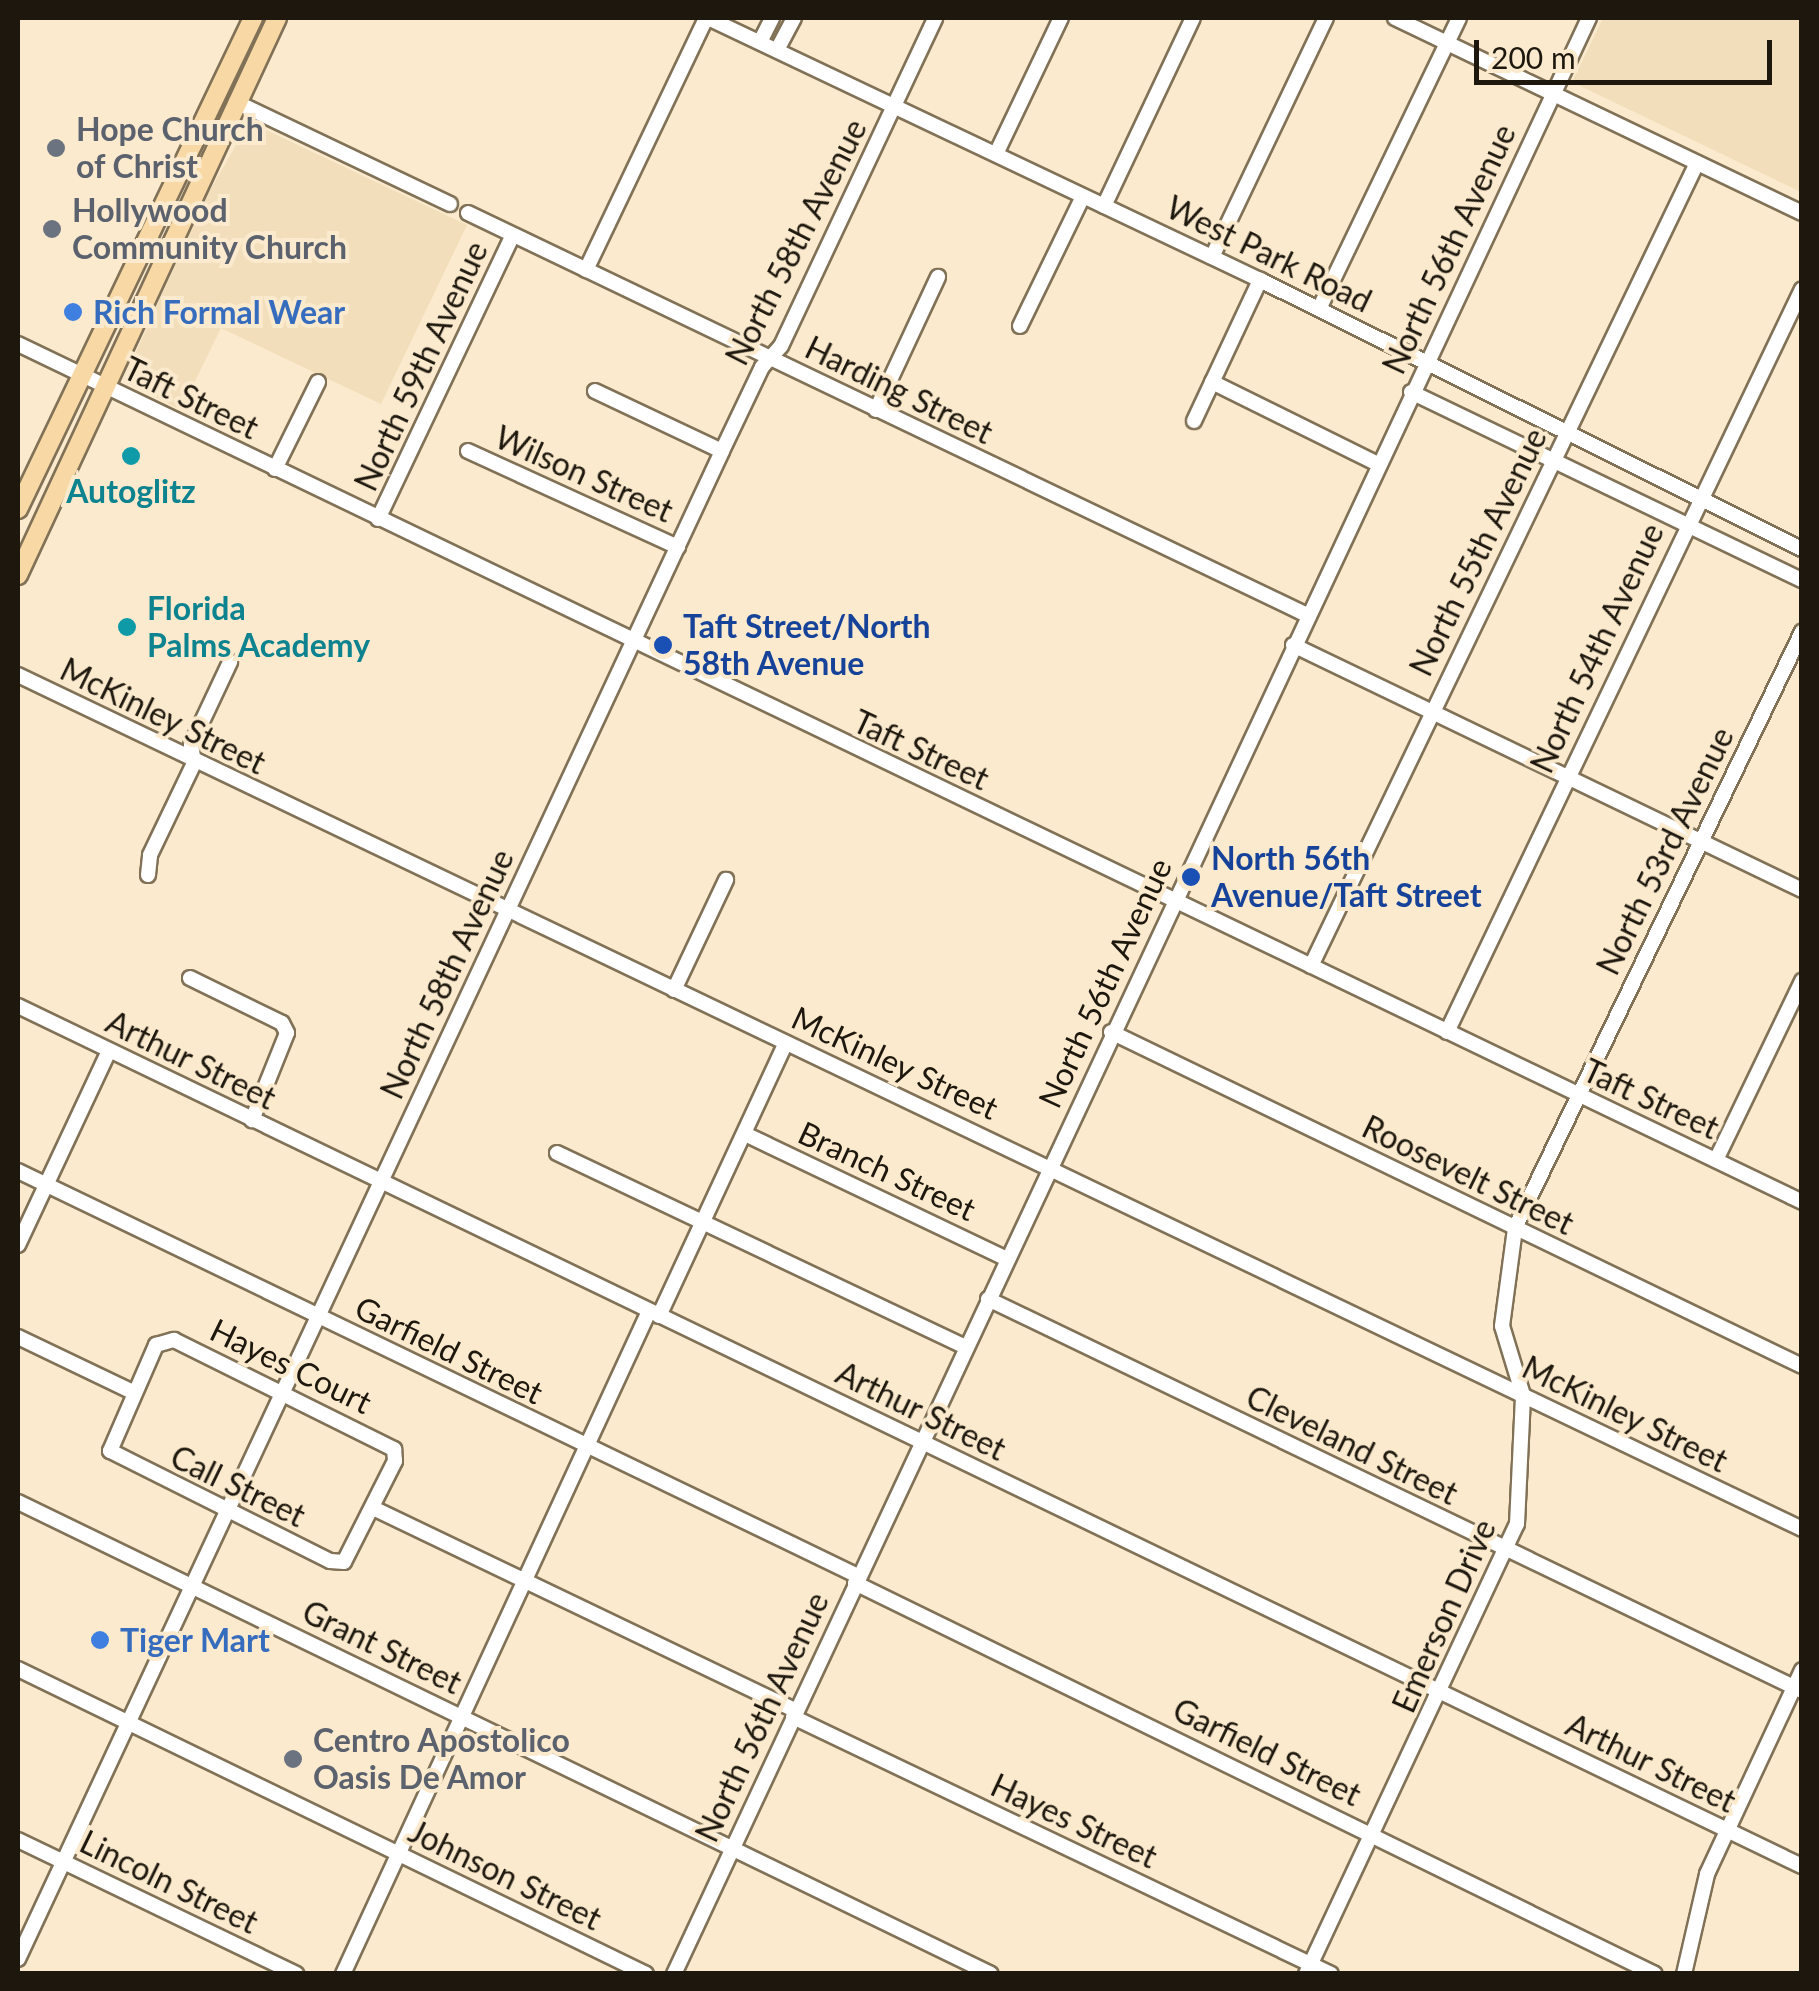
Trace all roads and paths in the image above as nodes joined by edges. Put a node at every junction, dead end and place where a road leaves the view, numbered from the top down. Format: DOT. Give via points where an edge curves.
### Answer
graph roads {
  1 [pos="253,18"];
  2 [pos="277,18"];
  3 [pos="707,18"];
  4 [pos="772,18"];
  5 [pos="794,18"];
  6 [pos="936,18"];
  7 [pos="1062,18"];
  8 [pos="1193,18"];
  9 [pos="1326,18"];
  10 [pos="1395,18"];
  11 [pos="1459,18"];
  12 [pos="1589,18"];
  13 [pos="760,42"];
  14 [pos="1448,42"];
  15 [pos="777,50"];
  16 [pos="226,72"];
  17 [pos="1554,94"];
  18 [pos="236,102"];
  19 [pos="895,106"];
  20 [pos="203,121"];
  21 [pos="214,149"];
  22 [pos="996,154"];
  23 [pos="1697,163"];
  24 [pos="1083,196"];
  25 [pos="450,204"];
  26 [pos="1104,206"];
  27 [pos="468,213"];
  28 [pos="1802,213"];
  29 [pos="513,235"];
  30 [pos="1212,257"];
  31 [pos="586,270"];
  32 [pos="938,277"];
  33 [pos="1260,280"];
  34 [pos="1802,289"];
  35 [pos="1319,309"];
  36 [pos="1020,326"];
  37 [pos="18,344"];
  38 [pos="770,359"];
  39 [pos="1424,364"];
  40 [pos="78,374"];
  41 [pos="318,382"];
  42 [pos="1212,382"];
  43 [pos="102,385"];
  44 [pos="596,391"];
  45 [pos="1411,392"];
  46 [pos="876,410"];
  47 [pos="1194,420"];
  48 [pos="1564,436"];
  49 [pos="468,451"];
  50 [pos="722,451"];
  51 [pos="1553,460"];
  52 [pos="1378,464"];
  53 [pos="275,469"];
  54 [pos="1698,499"];
  55 [pos="18,508"];
  56 [pos="378,519"];
  57 [pos="1686,524"];
  58 [pos="678,547"];
  59 [pos="1802,549"];
  60 [pos="18,575"];
  61 [pos="1802,580"];
  62 [pos="1307,615"];
  63 [pos="1802,632"];
  64 [pos="634,643"];
  65 [pos="1294,645"];
  66 [pos="230,662"];
  67 [pos="18,676"];
  68 [pos="1431,711"];
  69 [pos="194,763"];
  70 [pos="1566,777"];
  71 [pos="1699,841"];
  72 [pos="148,875"];
  73 [pos="726,880"];
  74 [pos="1802,890"];
  75 [pos="1174,901"];
  76 [pos="507,910"];
  77 [pos="1311,966"];
  78 [pos="190,978"];
  79 [pos="1802,981"];
  80 [pos="674,990"];
  81 [pos="18,1006"];
  82 [pos="1111,1032"];
  83 [pos="1447,1032"];
  84 [pos="786,1043"];
  85 [pos="108,1051"];
  86 [pos="1579,1095"];
  87 [pos="252,1120"];
  88 [pos="745,1134"];
  89 [pos="556,1152"];
  90 [pos="1716,1160"];
  91 [pos="1050,1165"];
  92 [pos="18,1171"];
  93 [pos="380,1181"];
  94 [pos="46,1185"];
  95 [pos="1802,1202"];
  96 [pos="703,1223"];
  97 [pos="1515,1228"];
  98 [pos="18,1245"];
  99 [pos="1006,1258"];
  100 [pos="988,1299"];
  101 [pos="654,1314"];
  102 [pos="316,1316"];
  103 [pos="18,1337"];
  104 [pos="964,1346"];
  105 [pos="1802,1366"];
  106 [pos="282,1391"];
  107 [pos="133,1392"];
  108 [pos="1523,1395"];
  109 [pos="920,1441"];
  110 [pos="586,1447"];
  111 [pos="18,1502"];
  112 [pos="373,1508"];
  113 [pos="226,1510"];
  114 [pos="1802,1528"];
  115 [pos="1509,1551"];
  116 [pos="856,1579"];
  117 [pos="524,1581"];
  118 [pos="191,1584"];
  119 [pos="18,1669"];
  120 [pos="1802,1670"];
  121 [pos="1797,1689"];
  122 [pos="1442,1692"];
  123 [pos="794,1714"];
  124 [pos="462,1717"];
  125 [pos="127,1722"];
  126 [pos="1724,1828"];
  127 [pos="1373,1834"];
  128 [pos="18,1840"];
  129 [pos="732,1849"];
  130 [pos="399,1854"];
  131 [pos="63,1862"];
  132 [pos="1802,1866"];
  133 [pos="18,1959"];
  134 [pos="618,1960"];
  135 [pos="1308,1969"];
  136 [pos="296,1974"];
  137 [pos="344,1974"];
  138 [pos="629,1974"];
  139 [pos="646,1974"];
  140 [pos="674,1974"];
  141 [pos="991,1974"];
  142 [pos="1331,1974"];
  143 [pos="1655,1974"];
  144 [pos="1684,1974"];
  1 -- 16 [label="main road"];
  2 -- 18 [label="main road"];
  3 -- 13 [label="street, West Park Road"];
  3 -- 31 [label="street"];
  4 -- 13 [label="street"];
  5 -- 15 [label="street"];
  6 -- 19 [label="street, North 58th Avenue"];
  7 -- 22 [label="street"];
  8 -- 26 [label="street"];
  9 -- 30 [label="street"];
  10 -- 14 [label="street"];
  11 -- 14 [label="street"];
  12 -- 17 [label="street, North 56th Avenue"];
  13 -- 15 [label="street, West Park Road"];
  14 -- 17 [label="street"];
  14 -- 35 [label="street"];
  15 -- 19 [label="street, West Park Road"];
  16 -- 18 [label="main road"];
  16 -- 20 [label="main road"];
  17 -- 23 [label="street"];
  17 -- 39 [label="street, North 56th Avenue"];
  18 -- 21 [label="main road"];
  18 -- 25 [label="street"];
  19 -- 22 [label="street, West Park Road"];
  19 -- 38 [label="street, North 58th Avenue"];
  20 -- 21 [label="main road"];
  20 -- 40 [label="main road"];
  21 -- 43 [label="main road"];
  22 -- 24 [label="street, West Park Road"];
  23 -- 28 [label="street"];
  23 -- 48 [label="street, North 55th Avenue"];
  24 -- 26 [label="street, West Park Road"];
  24 -- 36 [label="street"];
  26 -- 30 [label="street, West Park Road"];
  27 -- 29 [label="street, Harding Street"];
  29 -- 31 [label="street, Harding Street"];
  29 -- 56 [label="street, North 59th Avenue"];
  30 -- 33 [label="street, West Park Road"];
  31 -- 38 [label="street, Harding Street"];
  32 -- 46 [label="street"];
  33 -- 35 [label="street, West Park Road"];
  33 -- 42 [label="street"];
  34 -- 54 [label="street, North 54th Avenue"];
  35 -- 39 [label="street, West Park Road"];
  37 -- 40 [label="street, Taft Street"];
  38 -- 46 [label="street, Harding Street"];
  38 -- 50 [label="street, North 58th Avenue"];
  39 -- 45 [label="street, North 56th Avenue"];
  39 -- 48 [label="street, West Park Road"];
  40 -- 43 [label="street, Taft Street"];
  40 -- 55 [label="main road"];
  41 -- 53 [label="street"];
  42 -- 47 [label="street"];
  42 -- 52 [label="street"];
  43 -- 53 [label="street, Taft Street"];
  43 -- 60 [label="main road"];
  44 -- 50 [label="street"];
  45 -- 51 [label="street"];
  45 -- 52 [label="street, North 56th Avenue"];
  46 -- 62 [label="street, Harding Street"];
  48 -- 51 [label="street, North 55th Avenue"];
  48 -- 54 [label="street, West Park Road"];
  49 -- 58 [label="street, Wilson Street"];
  50 -- 58 [label="street, North 58th Avenue"];
  51 -- 57 [label="street"];
  51 -- 68 [label="street, North 55th Avenue"];
  52 -- 62 [label="street, North 56th Avenue"];
  53 -- 56 [label="street, Taft Street"];
  54 -- 57 [label="street, North 54th Avenue"];
  54 -- 59 [label="street, West Park Road"];
  56 -- 64 [label="street, Taft Street"];
  57 -- 61 [label="street"];
  57 -- 70 [label="street, North 54th Avenue"];
  58 -- 64 [label="street, North 58th Avenue"];
  62 -- 65 [label="street, North 56th Avenue"];
  63 -- 71 [label="street, North 53rd Avenue"];
  64 -- 75 [label="street, Taft Street"];
  64 -- 76 [label="street, North 58th Avenue"];
  65 -- 68 [label="street"];
  65 -- 75 [label="street, North 56th Avenue"];
  66 -- 69 [label="street" via="190,745"];
  67 -- 69 [label="street, McKinley Street"];
  68 -- 70 [label="street"];
  68 -- 77 [label="street, North 55th Avenue"];
  69 -- 72 [label="street" via="150,855"];
  69 -- 76 [label="street, McKinley Street"];
  70 -- 71 [label="street"];
  70 -- 83 [label="street, North 54th Avenue"];
  71 -- 74 [label="street"];
  71 -- 86 [label="street, North 53rd Avenue"];
  73 -- 80 [label="street"];
  75 -- 77 [label="street, Taft Street"];
  75 -- 82 [label="street, North 56th Avenue"];
  76 -- 80 [label="street, McKinley Street"];
  76 -- 93 [label="street, North 58th Avenue"];
  77 -- 83 [label="street, Taft Street"];
  78 -- 87 [label="street" via="282,1024 287,1033"];
  79 -- 90 [label="street"];
  80 -- 84 [label="street, McKinley Street"];
  81 -- 85 [label="street, Arthur Street"];
  82 -- 91 [label="street, North 56th Avenue"];
  82 -- 97 [label="street, Roosevelt Street"];
  83 -- 86 [label="street, Taft Street"];
  84 -- 88 [label="street"];
  84 -- 91 [label="street, McKinley Street"];
  85 -- 87 [label="street, Arthur Street"];
  85 -- 94 [label="street"];
  86 -- 90 [label="street, Taft Street"];
  86 -- 97 [label="street, Emerson Drive"];
  87 -- 93 [label="street, Arthur Street"];
  88 -- 96 [label="street"];
  88 -- 99 [label="street, Branch Street"];
  89 -- 96 [label="street"];
  90 -- 95 [label="street, Taft Street"];
  91 -- 99 [label="street, North 56th Avenue"];
  91 -- 108 [label="street, McKinley Street"];
  92 -- 94 [label="street, Garfield Street"];
  93 -- 101 [label="street, Arthur Street"];
  93 -- 102 [label="street, North 58th Avenue"];
  94 -- 98 [label="street"];
  94 -- 102 [label="street, Garfield Street"];
  96 -- 101 [label="street"];
  96 -- 104 [label="street"];
  97 -- 105 [label="street, Roosevelt Street"];
  97 -- 108 [label="street, Emerson Drive" via="1502,1326"];
  99 -- 100 [label="street, North 56th Avenue"];
  100 -- 104 [label="street, North 56th Avenue"];
  100 -- 115 [label="street, Cleveland Street"];
  101 -- 109 [label="street, Arthur Street"];
  101 -- 110 [label="street"];
  102 -- 106 [label="street, North 58th Avenue"];
  102 -- 110 [label="street, Garfield Street"];
  103 -- 107 [label="street"];
  104 -- 109 [label="street, North 56th Avenue"];
  106 -- 107 [label="street, Hayes Court" via="174,1340 162,1341"];
  106 -- 112 [label="street, Hayes Court" via="394,1448 395,1461"];
  106 -- 113 [label="street, North 58th Avenue"];
  107 -- 113 [label="street, Call Street" via="110,1451"];
  108 -- 114 [label="street, McKinley Street"];
  108 -- 115 [label="street, Emerson Drive" via="1522,1494"];
  109 -- 116 [label="street, North 56th Avenue"];
  109 -- 122 [label="street, Arthur Street"];
  110 -- 116 [label="street, Garfield Street"];
  110 -- 117 [label="street"];
  111 -- 118 [label="street, Grant Street"];
  112 -- 113 [label="street, Call Street" via="344,1562"];
  112 -- 117 [label="street, Hayes Street"];
  113 -- 118 [label="street, North 58th Avenue"];
  115 -- 121 [label="street, Cleveland Street"];
  115 -- 122 [label="street, Emerson Drive"];
  116 -- 123 [label="street, North 56th Avenue"];
  116 -- 127 [label="street, Garfield Street"];
  117 -- 123 [label="street, Hayes Street"];
  117 -- 124 [label="street"];
  118 -- 124 [label="street, Grant Street"];
  118 -- 125 [label="street, North 58th Avenue"];
  119 -- 125 [label="street, Johnson Street"];
  120 -- 121 [label="street"];
  121 -- 126 [label="street"];
  122 -- 126 [label="street, Arthur Street"];
  122 -- 127 [label="street, Emerson Drive"];
  123 -- 129 [label="street, North 56th Avenue"];
  123 -- 135 [label="street, Hayes Street"];
  124 -- 129 [label="street, Grant Street"];
  124 -- 130 [label="street"];
  125 -- 130 [label="street, Johnson Street"];
  125 -- 131 [label="street, North 58th Avenue"];
  126 -- 132 [label="street, Arthur Street"];
  126 -- 144 [label="street" via="1693,1914"];
  127 -- 135 [label="street, Emerson Drive"];
  127 -- 143 [label="street, Garfield Street"];
  128 -- 131 [label="street, Lincoln Street"];
  129 -- 140 [label="street, North 56th Avenue"];
  129 -- 141 [label="street, Grant Street"];
  130 -- 134 [label="street, Johnson Street"];
  130 -- 137 [label="street"];
  131 -- 133 [label="street, North 58th Avenue"];
  131 -- 136 [label="street, Lincoln Street"];
  134 -- 138 [label="street"];
  134 -- 139 [label="street, Johnson Street"];
  135 -- 142 [label="street, Hayes Street"];
}
